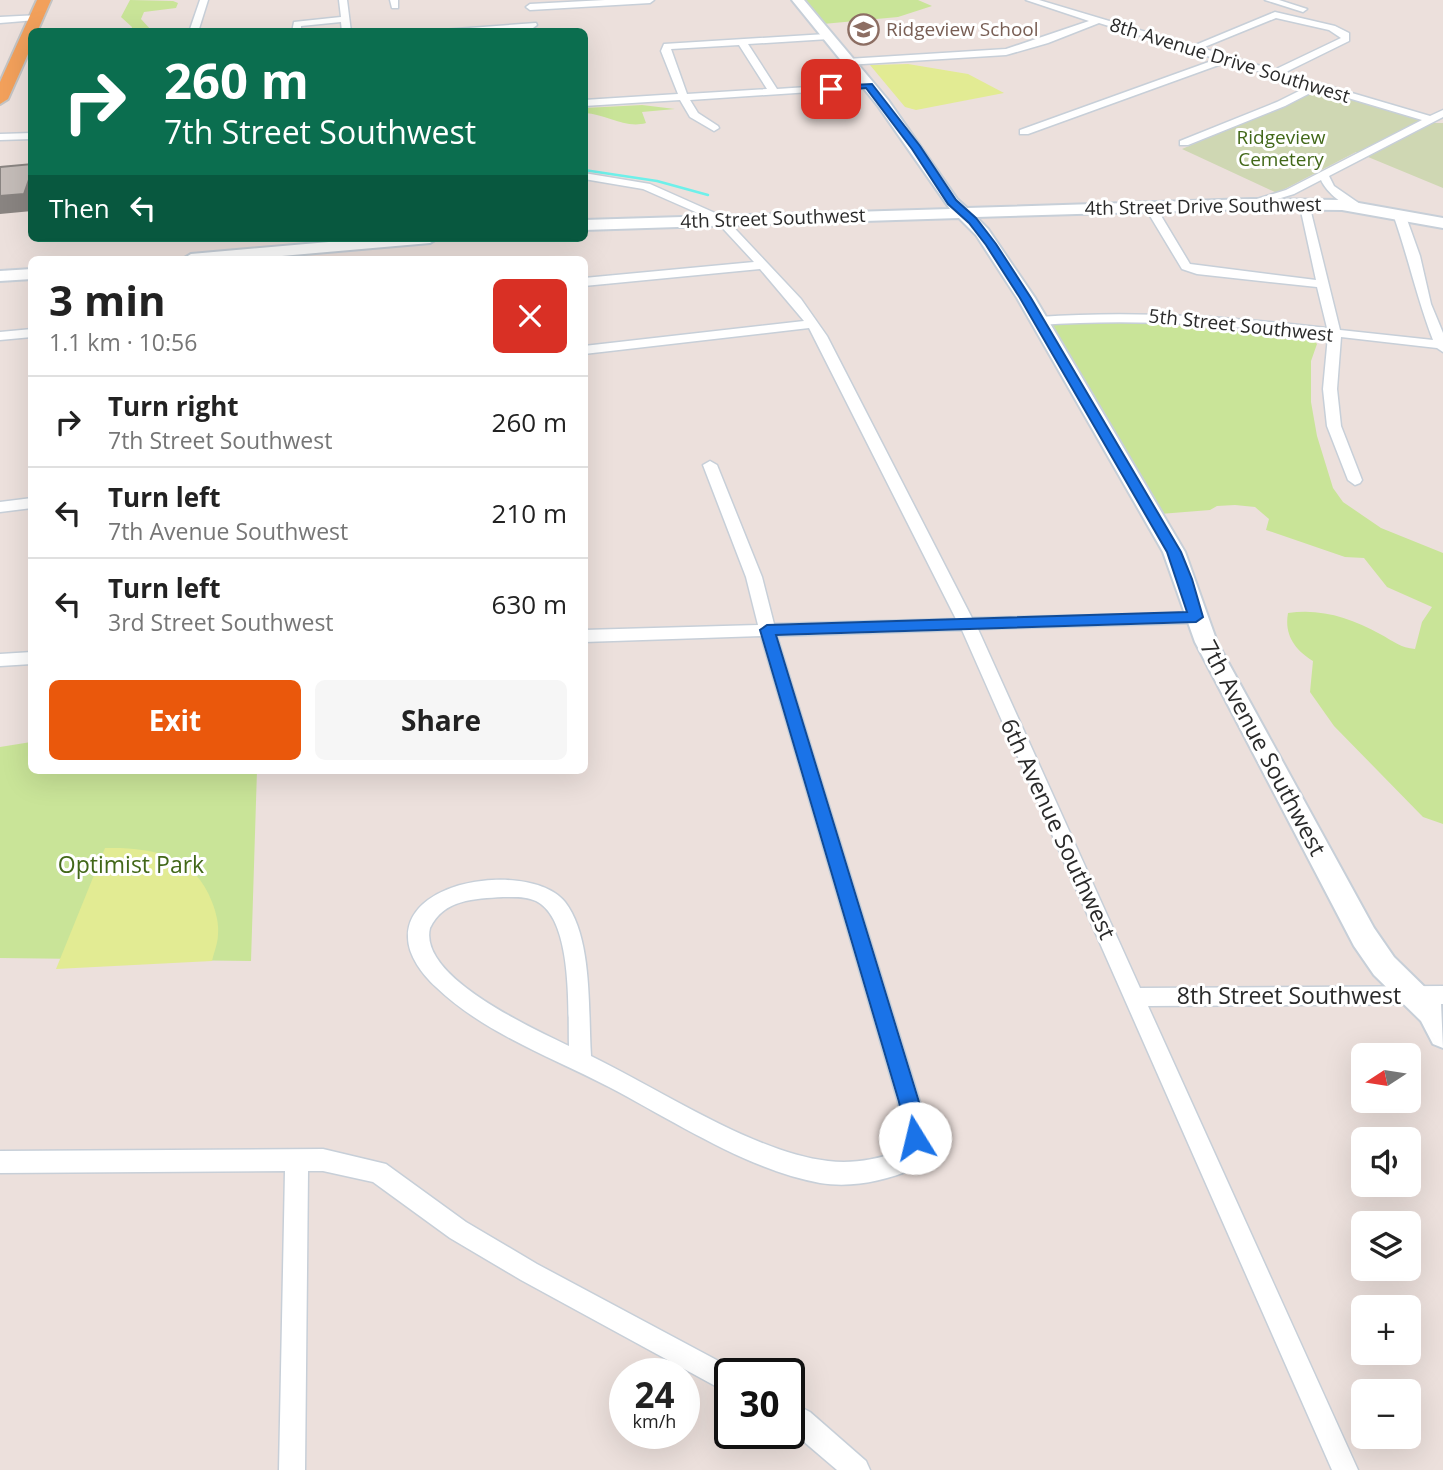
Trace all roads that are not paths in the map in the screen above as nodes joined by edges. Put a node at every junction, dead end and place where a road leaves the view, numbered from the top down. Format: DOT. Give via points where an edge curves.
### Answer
graph roads {
  1 [pos="44,0"];
  2 [pos="204,0"];
  3 [pos="343,0"];
  4 [pos="650,0"];
  5 [pos="798,0"];
  6 [pos="1030,0"];
  7 [pos="1269,0"];
  8 [pos="530,3"];
  9 [pos="1307,10"];
  10 [pos="36,18"];
  11 [pos="344,19"];
  12 [pos="0,20"];
  13 [pos="1099,20"];
  14 [pos="32,28"];
  15 [pos="194,28"];
  16 [pos="296,28"];
  17 [pos="346,28"];
  18 [pos="534,28"];
  19 [pos="28,36"];
  20 [pos="827,37"];
  21 [pos="742,42"];
  22 [pos="1193,49"];
  23 [pos="1226,58"];
  24 [pos="848,62"];
  25 [pos="1275,73"];
  26 [pos="869,86"];
  27 [pos="1317,86"];
  28 [pos="774,92"];
  29 [pos="683,97"];
  30 [pos="0,99"];
  31 [pos="588,103"];
  32 [pos="1443,113"];
  33 [pos="1429,119"];
  34 [pos="714,128"];
  35 [pos="1024,132"];
  36 [pos="28,136"];
  37 [pos="0,137"];
  38 [pos="1184,143"];
  39 [pos="1323,175"];
  40 [pos="588,177"];
  41 [pos="687,203"];
  42 [pos="1251,204"];
  43 [pos="1303,204"];
  44 [pos="1150,206"];
  45 [pos="1356,206"];
  46 [pos="962,211"];
  47 [pos="1399,214"];
  48 [pos="795,217"];
  49 [pos="720,219"];
  50 [pos="1443,223"];
  51 [pos="588,225"];
  52 [pos="397,242"];
  53 [pos="298,254"];
  54 [pos="255,256"];
  55 [pos="764,265"];
  56 [pos="28,274"];
  57 [pos="0,276"];
  58 [pos="588,282"];
  59 [pos="1321,284"];
  60 [pos="1039,321"];
  61 [pos="813,324"];
  62 [pos="28,333"];
  63 [pos="1335,334"];
  64 [pos="0,336"];
  65 [pos="1443,346"];
  66 [pos="588,350"];
  67 [pos="709,465"];
  68 [pos="1355,480"];
  69 [pos="28,504"];
  70 [pos="0,507"];
  71 [pos="1196,617"];
  72 [pos="967,624"];
  73 [pos="767,630"];
  74 [pos="588,636"];
  75 [pos="28,658"];
  76 [pos="0,660"];
  77 [pos="1416,995"];
  78 [pos="1443,995"];
  79 [pos="1135,997"];
  80 [pos="1443,1034"];
  81 [pos="581,1061"];
  82 [pos="297,1160"];
  83 [pos="0,1162"];
  84 [pos="714,1372"];
  85 [pos="805,1424"];
  86 [pos="292,1470"];
  87 [pos="857,1470"];
  88 [pos="1345,1470"];
  1 -- 10 [label="main road"];
  2 -- 15 [label="street"];
  3 -- 11 [label="street"];
  4 -- 8 [label="street"];
  5 -- 20 [label="street, 7th Avenue Southwest"];
  6 -- 13 [label="street, 8th Avenue Drive Southwest"];
  7 -- 9 [label="street"];
  8 -- 18 [label="street"];
  10 -- 12 [label="street"];
  10 -- 14 [label="main road"];
  11 -- 16 [label="street" via="297,24"];
  11 -- 17 [label="street"];
  13 -- 22 [label="street, 8th Avenue Drive Southwest"];
  13 -- 24 [label="street" via="1006,52"];
  19 -- 30 [label="main road"];
  20 -- 21 [label="street"];
  20 -- 24 [label="street, 7th Avenue Southwest"];
  21 -- 28 [label="street"];
  21 -- 29 [label="street" via="667,46"];
  22 -- 23 [label="street, 8th Avenue Drive Southwest"];
  22 -- 25 [label="street" via="1270,16 1289,16 1346,35 1339,43"];
  23 -- 25 [label="street, 8th Avenue Drive Southwest"];
  23 -- 35 [label="street"];
  24 -- 26 [label="street, 7th Avenue Southwest"];
  25 -- 27 [label="street, 8th Avenue Drive Southwest"];
  26 -- 28 [label="street"];
  26 -- 46 [label="street, 7th Avenue Southwest"];
  27 -- 33 [label="street, 8th Avenue Drive Southwest"];
  27 -- 38 [label="street"];
  28 -- 29 [label="street"];
  29 -- 31 [label="street"];
  29 -- 34 [label="street" via="694,115"];
  32 -- 33 [label="street"];
  33 -- 39 [label="street"];
  36 -- 37 [label="street"];
  39 -- 42 [label="street"];
  39 -- 45 [label="street" via="1330,188"];
  40 -- 41 [label="street" via="646,186"];
  41 -- 48 [label="street"];
  41 -- 49 [label="street"];
  42 -- 43 [label="street, 4th Street Drive Southwest"];
  42 -- 44 [label="street, 4th Street Drive Southwest"];
  43 -- 45 [label="street, 4th Street Drive Southwest"];
  43 -- 59 [label="street"];
  44 -- 46 [label="street, 4th Street Drive Southwest"];
  44 -- 59 [label="street" via="1186,266"];
  45 -- 47 [label="street, 4th Street Drive Southwest"];
  46 -- 48 [label="street, 4th Street Southwest"];
  46 -- 60 [label="street, 7th Avenue Southwest" via="991,244"];
  47 -- 50 [label="street, 4th Street Drive Southwest"];
  47 -- 65 [label="street" via="1425,304"];
  48 -- 49 [label="street, 4th Street Southwest"];
  49 -- 51 [label="street, 4th Street Southwest"];
  49 -- 55 [label="street, 6th Avenue Southwest"];
  52 -- 53 [label="street"];
  53 -- 54 [label="street"];
  55 -- 58 [label="street"];
  55 -- 61 [label="street, 6th Avenue Southwest"];
  56 -- 57 [label="street"];
  59 -- 63 [label="street"];
  60 -- 63 [label="street, 5th Street Southwest" via="1154,316"];
  60 -- 71 [label="street, 7th Avenue Southwest" via="1174,552"];
  61 -- 66 [label="street"];
  61 -- 72 [label="street, 6th Avenue Southwest"];
  62 -- 64 [label="street"];
  63 -- 65 [label="street, 5th Street Southwest"];
  63 -- 68 [label="street" via="1331,409"];
  67 -- 73 [label="street" via="754,577"];
  69 -- 70 [label="street"];
  71 -- 72 [label="street"];
  71 -- 77 [label="street, 7th Avenue Southwest" via="1232,695 1364,937 1384,965"];
  72 -- 73 [label="street"];
  72 -- 79 [label="street, 6th Avenue Southwest"];
  73 -- 74 [label="street"];
  73 -- 81 [label="street" via="909,1102 915,1138 905,1161 882,1170 846,1174 808,1169 731,1137"];
  75 -- 76 [label="street"];
  77 -- 78 [label="street, 8th Street Southwest"];
  77 -- 79 [label="street, 8th Street Southwest"];
  77 -- 80 [label="street, 7th Avenue Southwest"];
  79 -- 88 [label="street, 6th Avenue Southwest" via="1158,1058"];
  81 -- 81 [label="street" via="526,1037 440,977 421,952 418,937 431,909 456,896 516,889 535,891 551,900 571,935"];
  82 -- 83 [label="street"];
  82 -- 84 [label="street" via="378,1172 458,1230 528,1272"];
  82 -- 86 [label="street"];
  85 -- 87 [label="street"];
}
